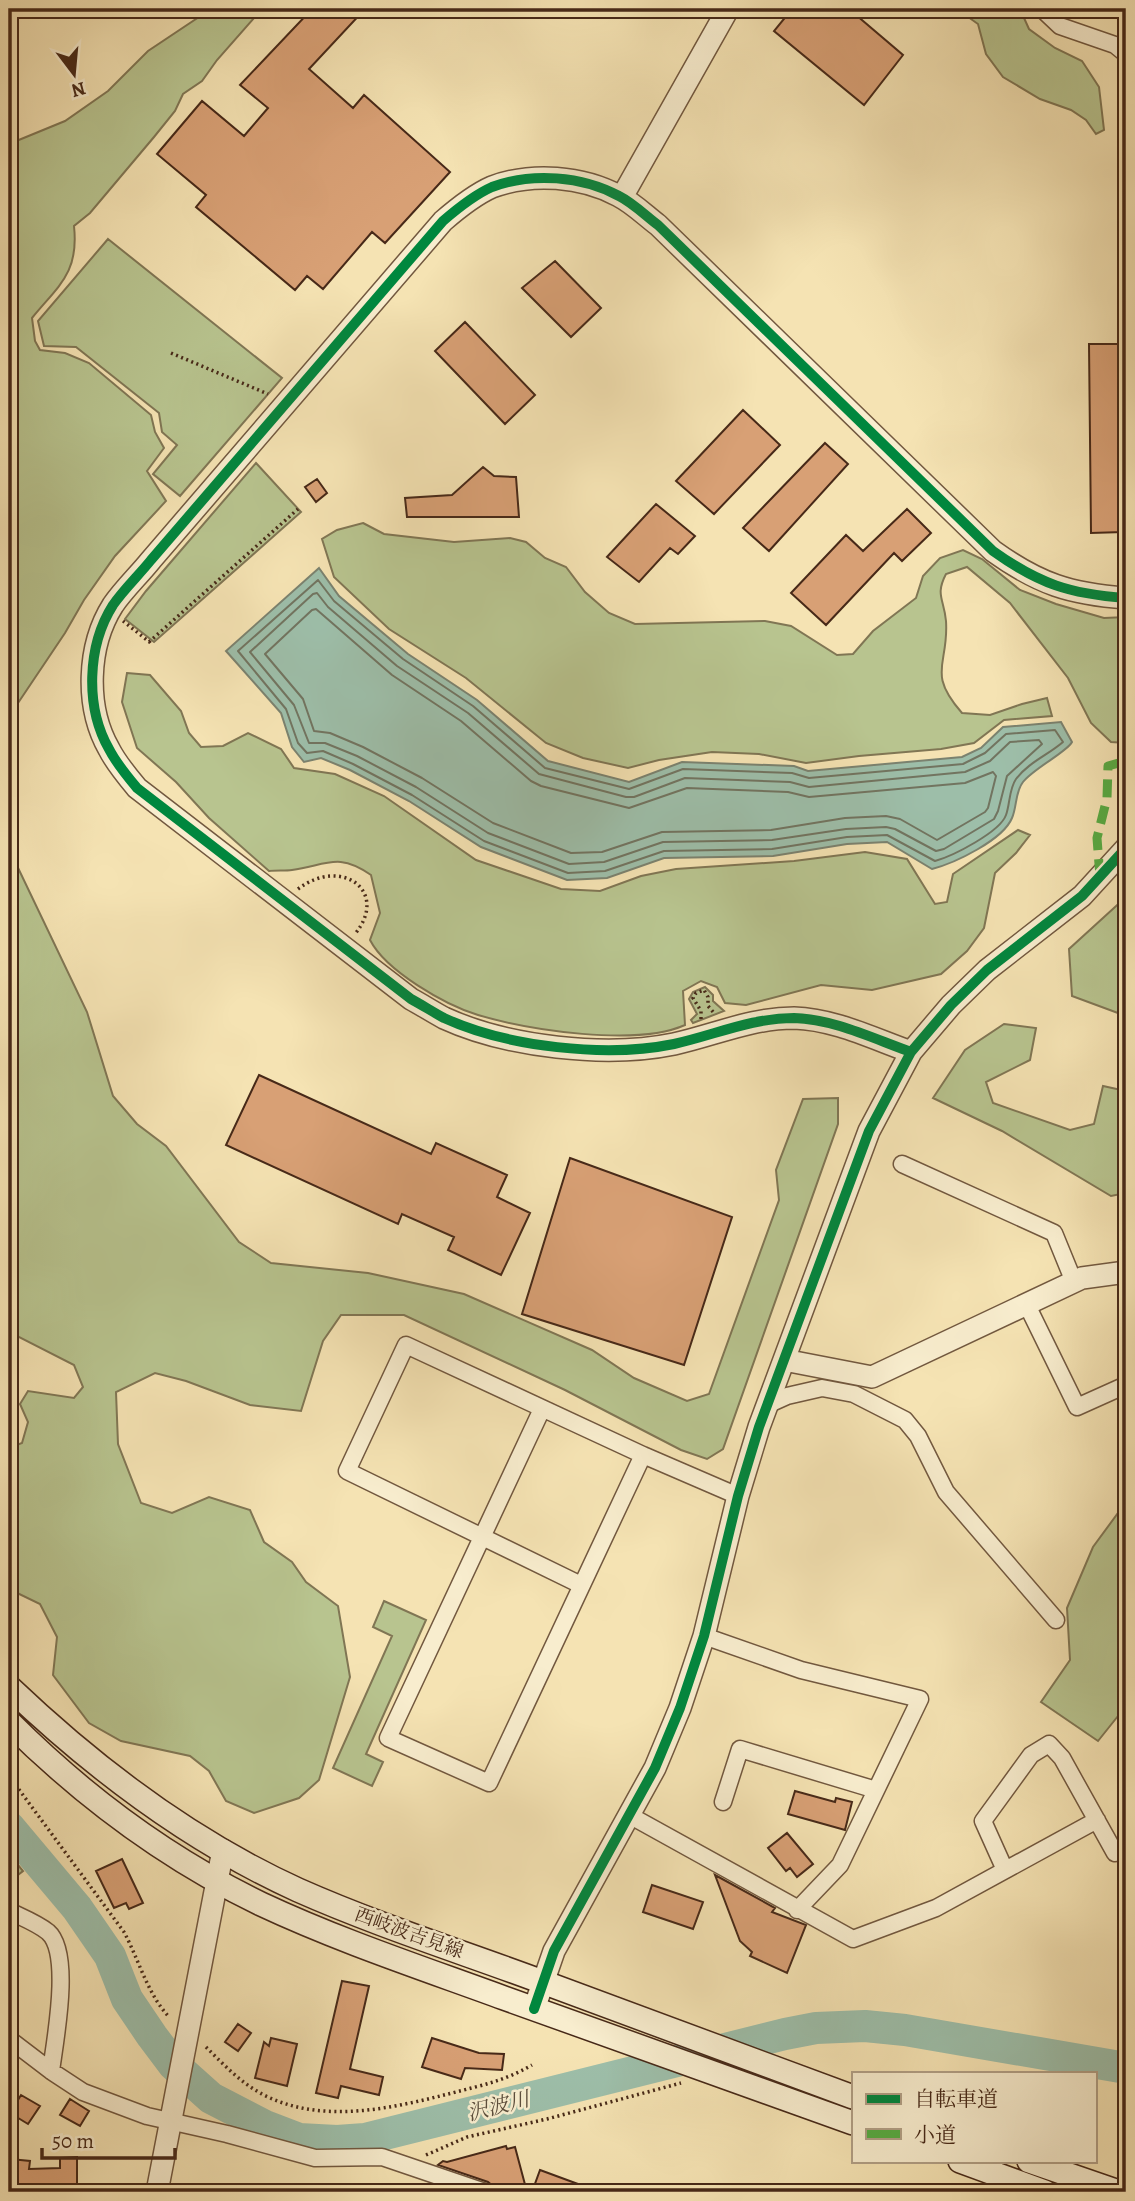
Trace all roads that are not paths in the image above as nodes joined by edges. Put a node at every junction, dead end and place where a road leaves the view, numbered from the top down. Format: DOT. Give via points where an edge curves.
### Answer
graph roads {
  1 [pos="728,9"];
  2 [pos="1042,9"];
  3 [pos="1126,54"];
  4 [pos="622,197"];
  5 [pos="1126,598"];
  6 [pos="1126,848"];
  7 [pos="911,1052"];
  8 [pos="902,1164"];
  9 [pos="1126,1272"];
  10 [pos="1074,1282"];
  11 [pos="1026,1303"];
  12 [pos="784,1360"];
  13 [pos="1126,1385"];
  14 [pos="767,1405"];
  15 [pos="542,1409"];
  16 [pos="643,1455"];
  17 [pos="738,1496"];
  18 [pos="482,1537"];
  19 [pos="581,1585"];
  20 [pos="1056,1620"];
  21 [pos="704,1636"];
  22 [pos="9,1686"];
  23 [pos="9,1722"];
  24 [pos="876,1790"];
  25 [pos="723,1802"];
  26 [pos="629,1815"];
  27 [pos="1097,1820"];
  28 [pos="223,1850"];
  29 [pos="1115,1853"];
  30 [pos="1005,1870"];
  31 [pos="217,1881"];
  32 [pos="797,1910"];
  33 [pos="9,1911"];
  34 [pos="542,1982"];
  35 [pos="534,2009"];
  36 [pos="9,2039"];
  37 [pos="51,2071"];
  38 [pos="852,2097"];
  39 [pos="171,2122"];
  40 [pos="852,2123"];
  41 [pos="963,2162"];
  42 [pos="1033,2162"];
  43 [pos="157,2192"];
  44 [pos="485,2192"];
  45 [pos="1045,2192"];
  46 [pos="1119,2192"];
  1 -- 4 [label="street"];
  2 -- 3 [label="street" via="1060,26 1115,45"];
  4 -- 5 [label="street" via="658,225 992,551 1050,584 1090,595"];
  4 -- 7 [label="street" via="595,184 570,180 516,181 492,187 443,221 113,606 101,631 93,671 99,725 107,748 137,788 411,999 454,1022 497,1037 615,1050 664,1046 754,1021 794,1018 816,1020"];
  6 -- 7 [label="street" via="1082,896 987,970"];
  7 -- 12 [label="street" via="869,1131"];
  8 -- 10 [label="street" via="1054,1233"];
  9 -- 10 [label="street"];
  10 -- 11 [label="street"];
  11 -- 12 [label="street" via="872,1377"];
  11 -- 13 [label="street" via="1077,1407"];
  12 -- 14 [label="street"];
  14 -- 17 [label="street"];
  14 -- 20 [label="street" via="822,1388 854,1394 905,1420 931,1458 946,1492"];
  15 -- 16 [label="street"];
  15 -- 18 [label="street"];
  15 -- 18 [label="street" via="406,1345 347,1471"];
  16 -- 17 [label="street"];
  16 -- 19 [label="street"];
  17 -- 21 [label="street"];
  18 -- 19 [label="street"];
  18 -- 19 [label="street" via="388,1738 489,1783"];
  21 -- 24 [label="street" via="800,1670 920,1699"];
  21 -- 26 [label="street" via="669,1735"];
  22 -- 28 [label="main road, 西岐波吉見線" via="57,1733 124,1786"];
  23 -- 31 [label="main road, 西岐波吉見線" via="130,1826"];
  24 -- 25 [label="street" via="740,1749"];
  24 -- 32 [label="street" via="839,1865"];
  26 -- 32 [label="street"];
  26 -- 34 [label="street" via="554,1951"];
  27 -- 29 [label="street"];
  27 -- 30 [label="street"];
  27 -- 30 [label="street" via="1062,1758 1049,1744 1031,1755 983,1821"];
  28 -- 31 [label="street"];
  28 -- 34 [label="main road, 西岐波吉見線" via="332,1904"];
  30 -- 32 [label="street" via="936,1908 853,1939"];
  31 -- 35 [label="main road, 西岐波吉見線" via="340,1938"];
  31 -- 39 [label="street" via="197,2043"];
  33 -- 37 [label="street" via="47,1931 60,1956"];
  34 -- 35 [label="street"];
  34 -- 38 [label="main road, 西岐波吉見線"];
  35 -- 40 [label="main road, 西岐波吉見線"];
  36 -- 37 [label="street"];
  37 -- 39 [label="street" via="83,2092"];
  39 -- 43 [label="street"];
  39 -- 44 [label="street" via="315,2158 382,2157"];
  41 -- 45 [label="main road"];
  42 -- 46 [label="main road"];
}
